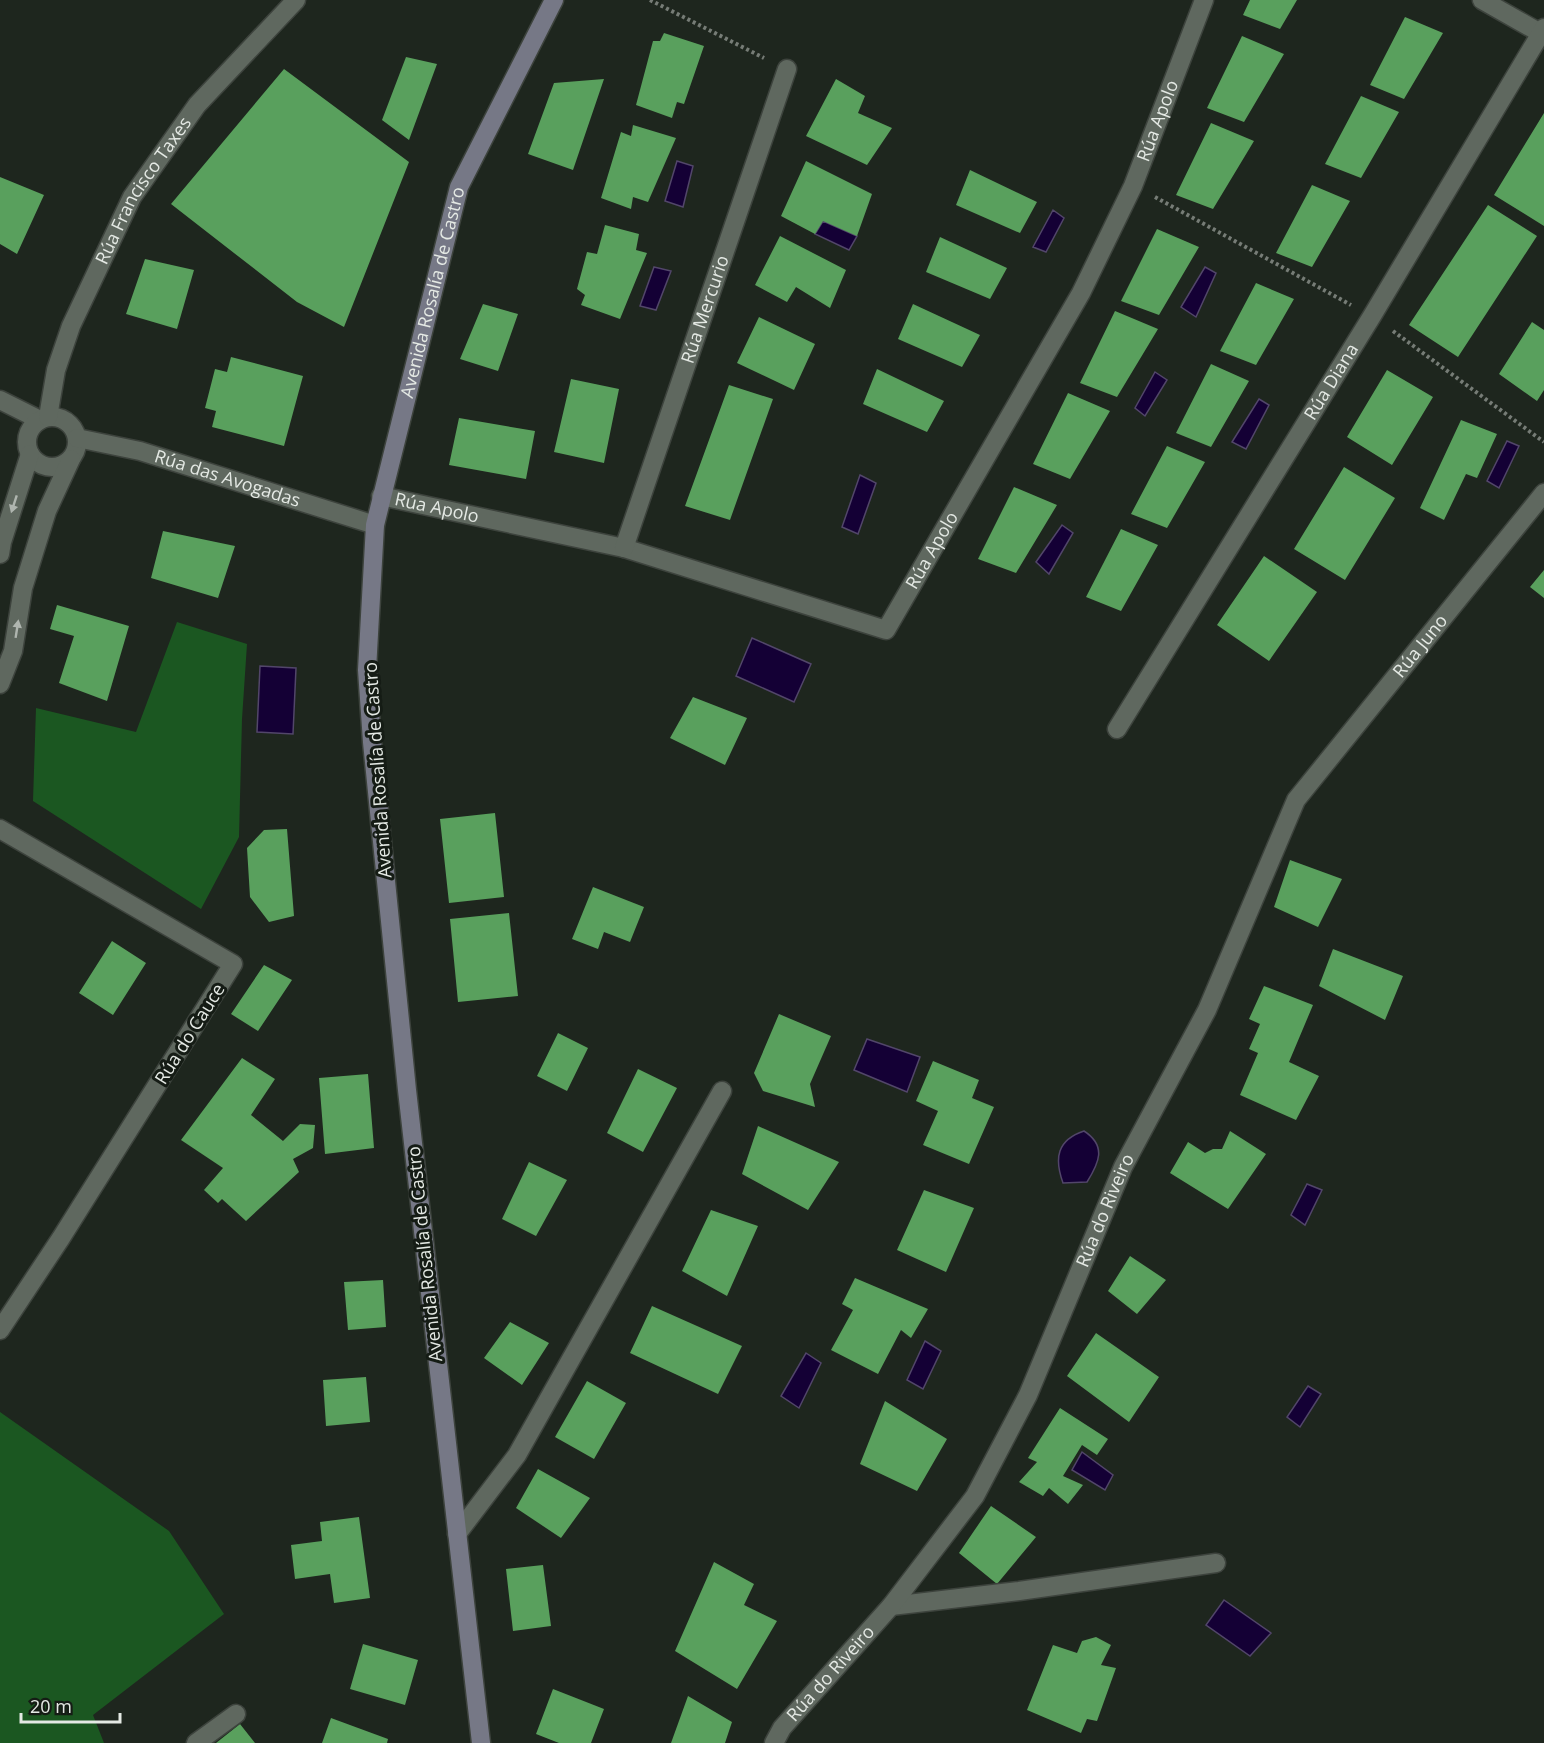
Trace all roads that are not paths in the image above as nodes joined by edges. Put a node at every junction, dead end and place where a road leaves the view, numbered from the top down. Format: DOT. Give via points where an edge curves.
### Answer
graph roads {
  1 [pos="554,0"];
  2 [pos="1204,0"];
  3 [pos="1482,0"];
  4 [pos="288,2"];
  5 [pos="1543,32"];
  6 [pos="787,69"];
  7 [pos="0,400"];
  8 [pos="44,418"];
  9 [pos="77,438"];
  10 [pos="30,454"];
  11 [pos="70,459"];
  12 [pos="1544,493"];
  13 [pos="381,496"];
  14 [pos="375,525"];
  15 [pos="624,548"];
  16 [pos="0,554"];
  17 [pos="0,684"];
  18 [pos="1117,729"];
  19 [pos="1296,800"];
  20 [pos="0,829"];
  21 [pos="722,1091"];
  22 [pos="0,1330"];
  23 [pos="457,1534"];
  24 [pos="1216,1563"];
  25 [pos="891,1606"];
  26 [pos="236,1714"];
  27 [pos="196,1743"];
  28 [pos="481,1743"];
  29 [pos="774,1743"];
  1 -- 13 [label="street, Avenida Rosalía de Castro" via="459,187"];
  2 -- 15 [label="street, Rúa Apolo" via="1133,186 1081,293 886,630"];
  3 -- 5 [label="street"];
  4 -- 8 [label="street, Rúa Francisco Taxes" via="197,105 132,197 72,326"];
  5 -- 18 [label="street, Rúa Diana"];
  6 -- 15 [label="street, Rúa Mercurio"];
  7 -- 8 [label="street"];
  8 -- 9 [label="street" via="57,417 69,423"];
  8 -- 10 [label="street" via="27,437"];
  9 -- 11 [label="street"];
  9 -- 14 [label="street, Rúa das Avogadas" via="140,451"];
  10 -- 11 [label="street" via="35,461 51,468"];
  10 -- 16 [label="street, one-way"];
  17 -- 11 [label="street, one-way" via="14,651 23,588 47,511"];
  12 -- 19 [label="street, Rúa Juno"];
  13 -- 14 [label="street, Avenida Rosalía de Castro"];
  13 -- 15 [label="street, Rúa Apolo"];
  14 -- 23 [label="street, Avenida Rosalía de Castro" via="368,670 372,742"];
  19 -- 25 [label="street, Rúa do Riveiro" via="1207,1010 1123,1167 1028,1395 975,1496"];
  20 -- 22 [label="street, Rúa do Cauce" via="233,964"];
  21 -- 23 [label="street" via="517,1455"];
  23 -- 28 [label="street, Avenida Rosalía de Castro"];
  24 -- 25 [label="street"];
  25 -- 29 [label="street, Rúa do Riveiro" via="782,1728"];
  26 -- 27 [label="street"];
}
